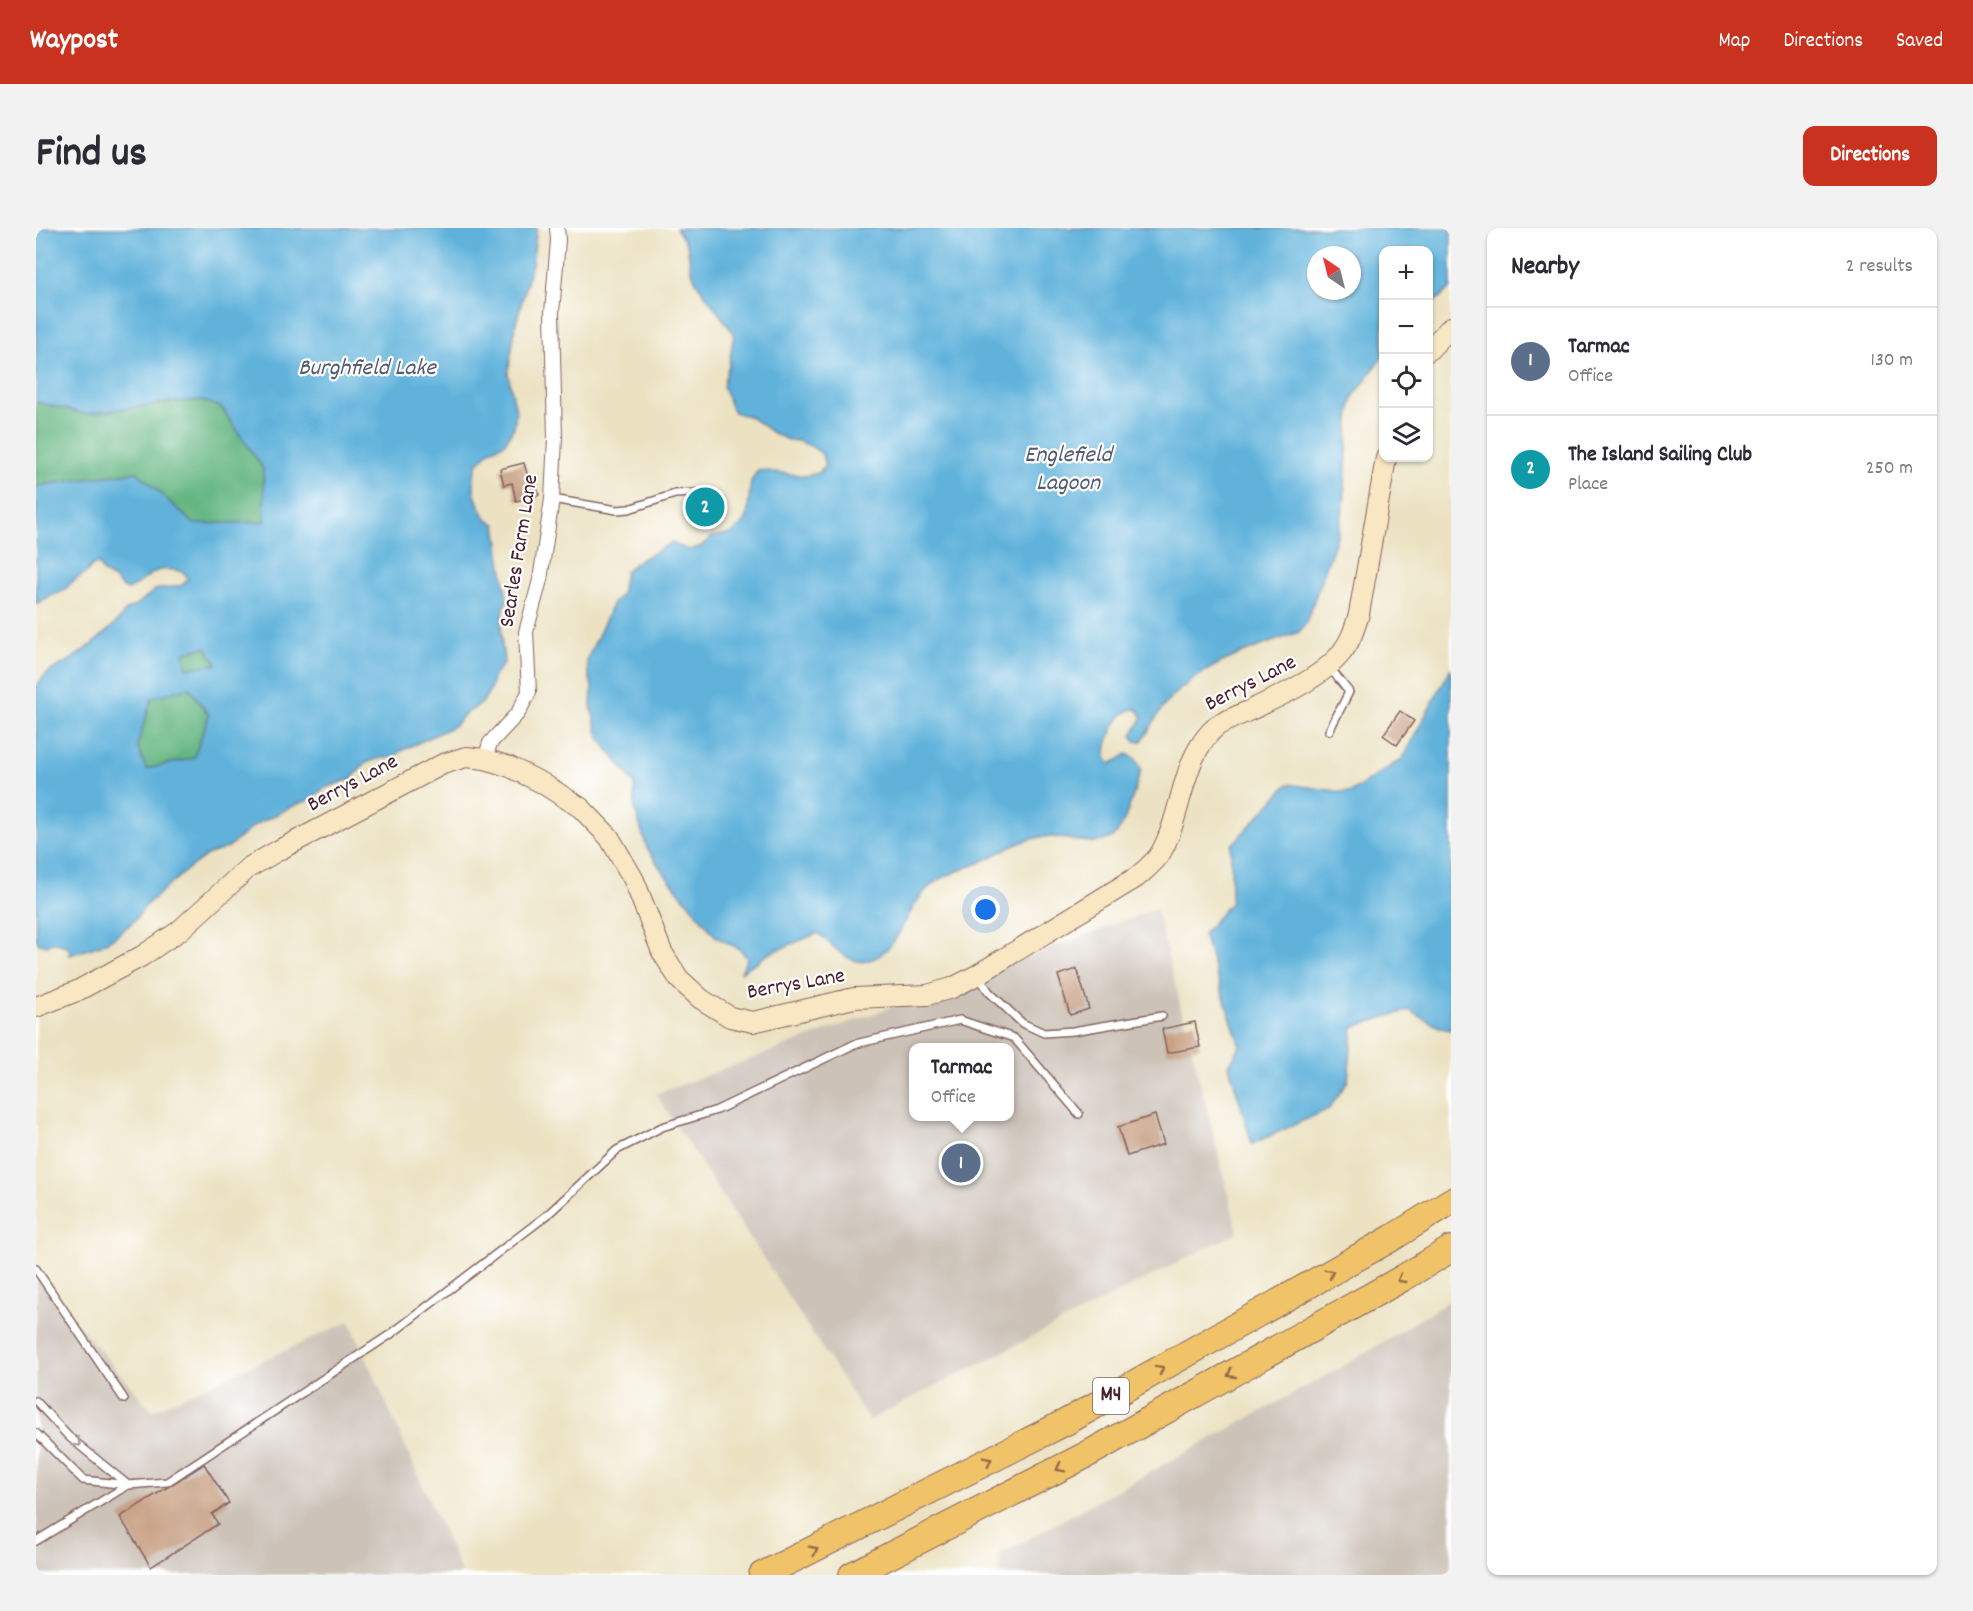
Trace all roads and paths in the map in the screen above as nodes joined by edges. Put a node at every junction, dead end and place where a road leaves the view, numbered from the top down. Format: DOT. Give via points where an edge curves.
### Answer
graph roads {
  1 [pos="557,228"];
  2 [pos="1451,327"];
  3 [pos="1433,346"];
  4 [pos="1385,462"];
  5 [pos="696,493"];
  6 [pos="552,499"];
  7 [pos="1328,666"];
  8 [pos="1329,731"];
  9 [pos="485,759"];
  10 [pos="977,975"];
  11 [pos="36,1007"];
  12 [pos="1162,1016"];
  13 [pos="1079,1114"];
  14 [pos="1451,1201"];
  15 [pos="1451,1249"];
  16 [pos="36,1269"];
  17 [pos="124,1399"];
  18 [pos="36,1401"];
  19 [pos="36,1433"];
  20 [pos="128,1485"];
  21 [pos="36,1541"];
  22 [pos="762,1575"];
  23 [pos="852,1575"];
  1 -- 6 [label="street, Searles Farm Lane" via="552,313"];
  2 -- 3 [label="street"];
  4 -- 7 [label="street, Berrys Lane" via="1359,614 1342,652"];
  5 -- 6 [label="lane" via="675,494 617,510"];
  6 -- 9 [label="street, Searles Farm Lane" via="540,580 526,632 529,692 518,713 490,743"];
  7 -- 8 [label="lane" via="1349,692"];
  7 -- 10 [label="street, Berrys Lane" via="1317,677 1218,725 1208,734 1188,770 1173,827 1159,856 1137,877"];
  9 -- 10 [label="street, Berrys Lane" via="542,783 581,808 609,837 633,880 662,952 679,979 730,1017 753,1022 854,998 927,995"];
  9 -- 11 [label="street, Berrys Lane" via="466,757 443,764 279,850 249,868 179,931 142,956 77,991"];
  10 -- 12 [label="lane" via="1022,1023 1044,1033 1073,1032"];
  13 -- 20 [label="lane" via="1014,1038 960,1020 855,1044 717,1110 662,1127 617,1150 546,1216 391,1334 167,1482"];
  22 -- 14 [label="highway, M4, one-way" via="1066,1422"];
  15 -- 23 [label="highway, M4, one-way" via="1098,1448"];
  16 -- 17 [label="lane"];
  18 -- 20 [label="lane, one-way" via="68,1436"];
  19 -- 20 [label="lane" via="83,1480"];
  20 -- 21 [label="lane"];
}
